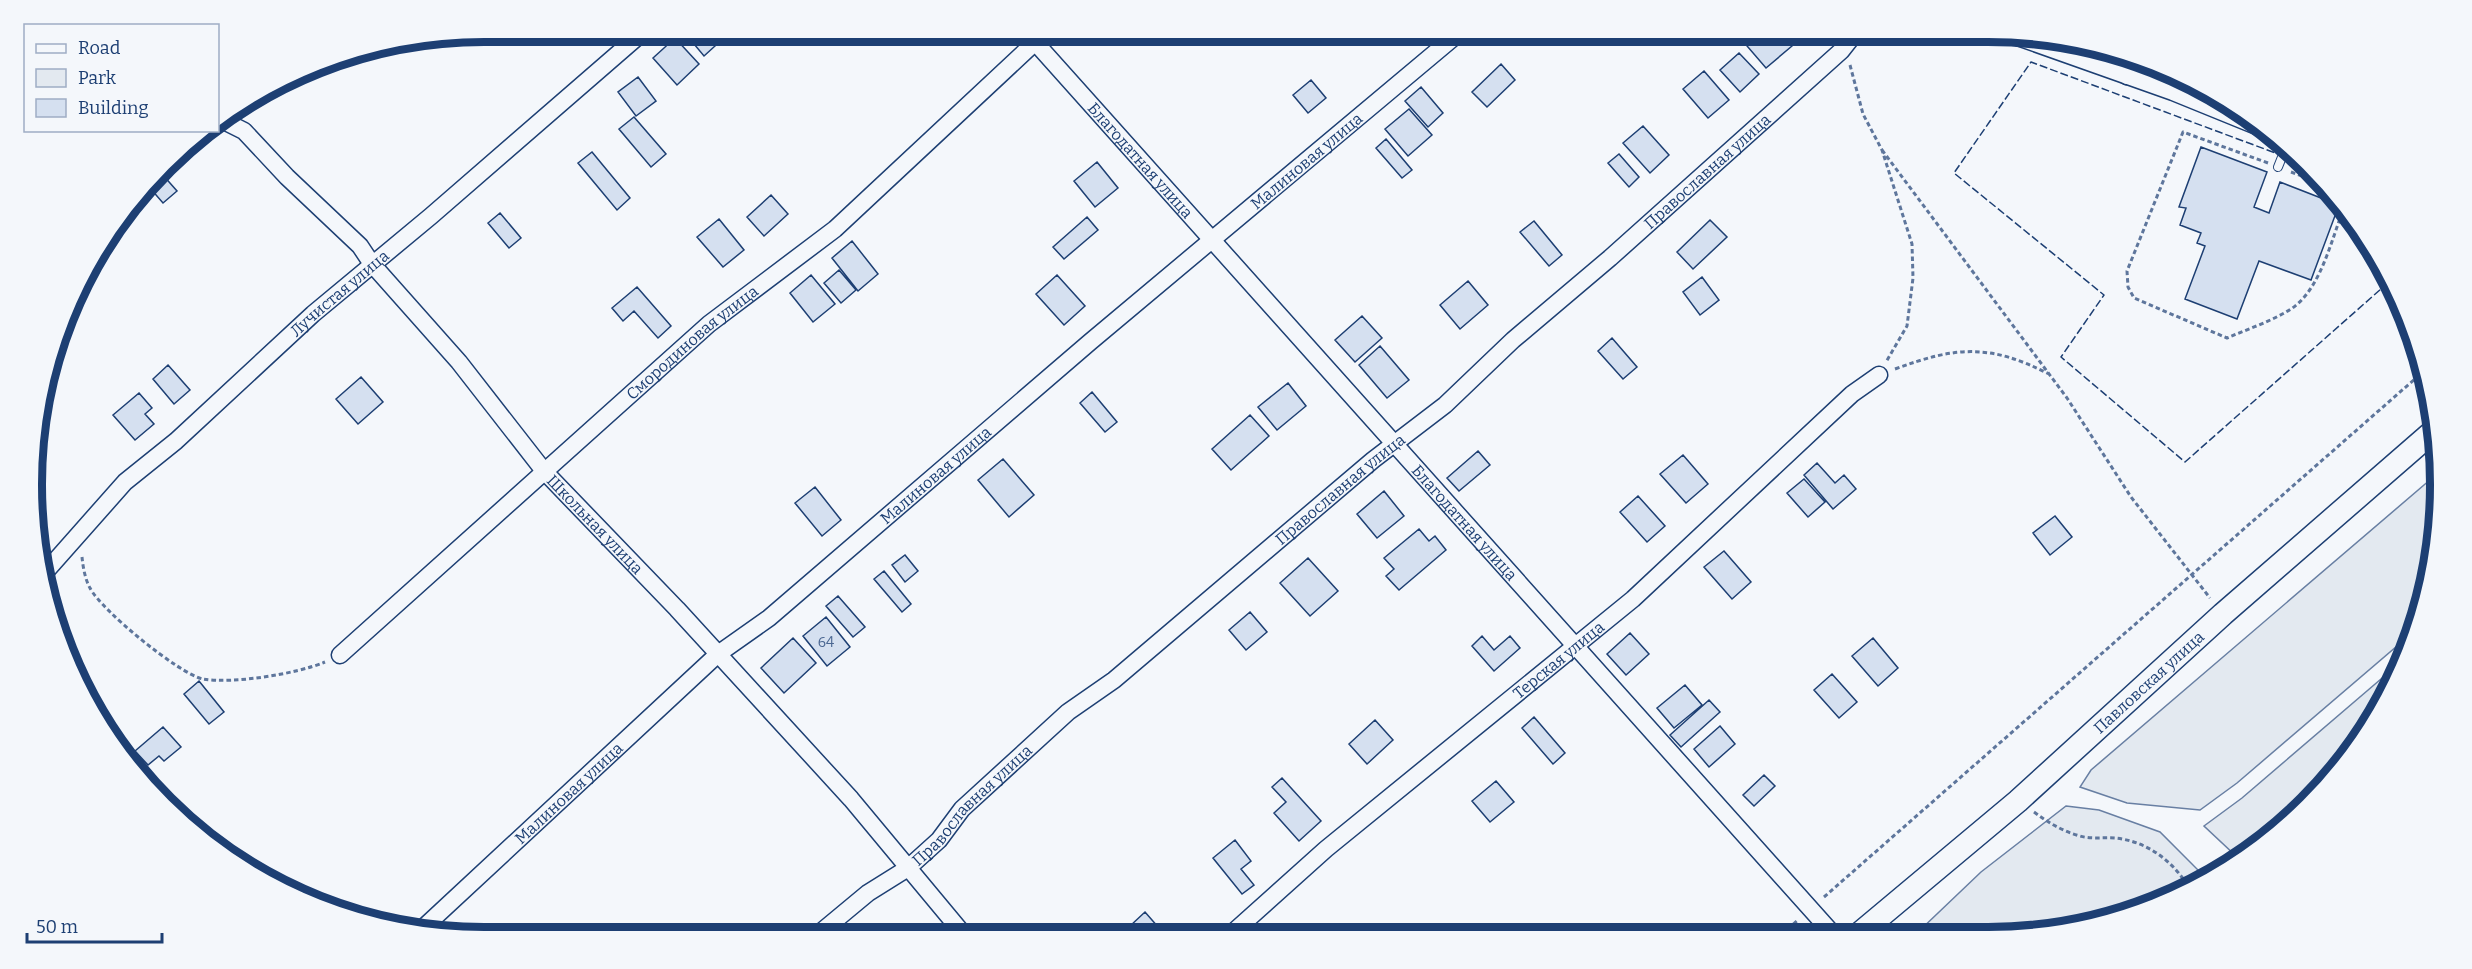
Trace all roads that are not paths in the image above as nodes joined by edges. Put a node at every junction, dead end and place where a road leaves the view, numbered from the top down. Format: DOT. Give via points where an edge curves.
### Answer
graph roads {
  1 [pos="631,42"];
  2 [pos="1028,42"];
  3 [pos="1041,42"];
  4 [pos="1448,42"];
  5 [pos="1848,42"];
  6 [pos="2042,46"];
  7 [pos="2132,66"];
  8 [pos="2127,76"];
  9 [pos="2233,117"];
  10 [pos="229,124"];
  11 [pos="2283,155"];
  12 [pos="2278,167"];
  13 [pos="1212,240"];
  14 [pos="372,264"];
  15 [pos="1879,375"];
  16 [pos="2427,437"];
  17 [pos="1394,443"];
  18 [pos="544,471"];
  19 [pos="50,566"];
  20 [pos="1575,645"];
  21 [pos="718,654"];
  22 [pos="340,655"];
  23 [pos="908,868"];
  24 [pos="428,923"];
  25 [pos="827,927"];
  26 [pos="957,927"];
  27 [pos="1239,927"];
  28 [pos="1827,927"];
  29 [pos="1867,927"];
  1 -- 14 [label="street, Лучистая улица"];
  2 -- 18 [label="street, Смородиновая улица" via="835,229 710,324"];
  3 -- 13 [label="street, Благодатная улица"];
  4 -- 13 [label="street, Малиновая улица"];
  5 -- 17 [label="street, Православная улица" via="1445,405"];
  6 -- 8 [label="street"];
  7 -- 8 [label="street"];
  8 -- 9 [label="street"];
  10 -- 14 [label="street, Школьная улица" via="258,144 360,246"];
  11 -- 12 [label="lane"];
  13 -- 17 [label="street, Благодатная улица"];
  13 -- 21 [label="street, Малиновая улица" via="769,618"];
  14 -- 18 [label="street, Школьная улица" via="459,362"];
  14 -- 19 [label="street, Лучистая улица" via="176,441 125,482"];
  15 -- 20 [label="street, Терская улица" via="1852,394 1633,599"];
  16 -- 29 [label="street, Павловская улица" via="2223,614 2018,801"];
  17 -- 20 [label="street, Благодатная улица"];
  17 -- 23 [label="street, Православная улица" via="1114,680 1068,712 962,809 939,840"];
  18 -- 21 [label="street, Школьная улица"];
  18 -- 22 [label="street, Смородиновая улица"];
  20 -- 27 [label="street, Терская улица" via="1326,849"];
  20 -- 28 [label="street, Благодатная улица"];
  21 -- 23 [label="street, Школьная улица" via="851,799"];
  21 -- 24 [label="street, Малиновая улица"];
  23 -- 25 [label="street, Православная улица" via="868,893"];
  23 -- 26 [label="street, Школьная улица"];
}
